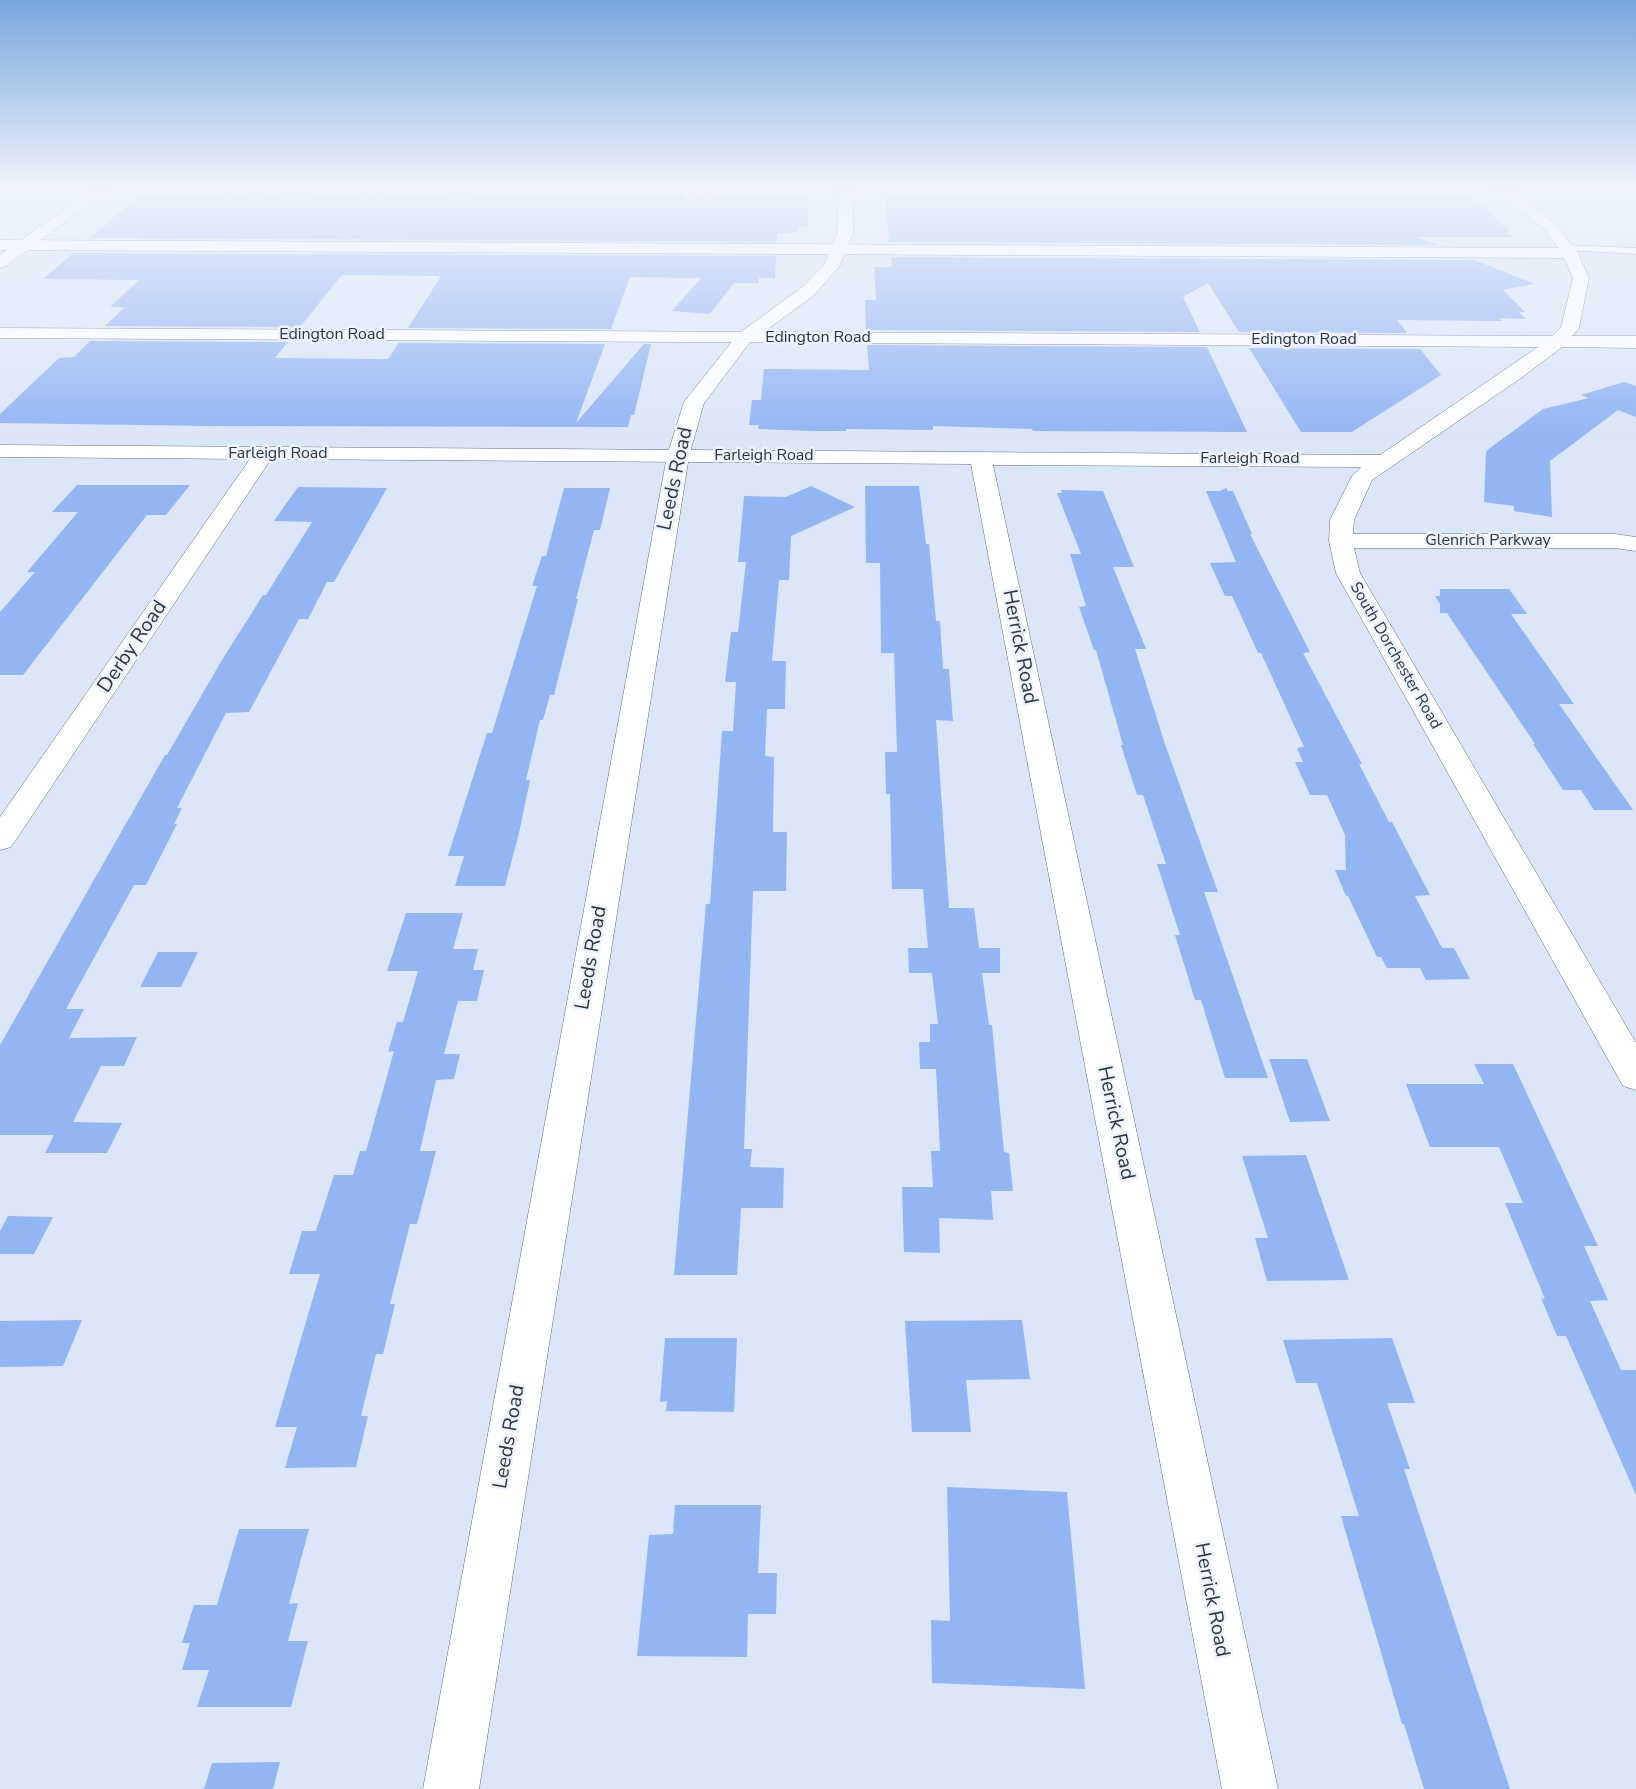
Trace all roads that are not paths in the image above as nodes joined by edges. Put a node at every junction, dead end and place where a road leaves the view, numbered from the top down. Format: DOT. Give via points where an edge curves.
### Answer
graph roads {
  1 [pos="829,269"];
  2 [pos="1577,269"];
  3 [pos="0,333"];
  4 [pos="744,338"];
  5 [pos="1557,342"];
  6 [pos="1636,342"];
  7 [pos="0,451"];
  8 [pos="265,453"];
  9 [pos="678,456"];
  10 [pos="981,458"];
  11 [pos="1384,461"];
  12 [pos="1341,540"];
  13 [pos="1636,544"];
  14 [pos="0,840"];
  15 [pos="1636,1076"];
  16 [pos="451,1789"];
  17 [pos="1250,1789"];
  1 -- 4 [label="street, Leeds Road" via="807,292"];
  2 -- 5 [label="street, South Dorchester Road" via="1581,278 1570,328"];
  3 -- 4 [label="street, Edington Road"];
  4 -- 5 [label="street, Edington Road"];
  4 -- 9 [label="street, Leeds Road" via="694,402"];
  5 -- 6 [label="street, Edington Road"];
  5 -- 11 [label="street, South Dorchester Road"];
  7 -- 8 [label="street, Farleigh Road"];
  8 -- 9 [label="street, Farleigh Road"];
  8 -- 14 [label="street, Derby Road"];
  9 -- 10 [label="street, Farleigh Road"];
  9 -- 16 [label="street, Leeds Road"];
  10 -- 11 [label="street, Farleigh Road"];
  10 -- 17 [label="street, Herrick Road"];
  11 -- 12 [label="street, South Dorchester Road" via="1363,476 1342,520"];
  12 -- 13 [label="street, Glenrich Parkway"];
  12 -- 15 [label="street, South Dorchester Road" via="1348,573"];
}
